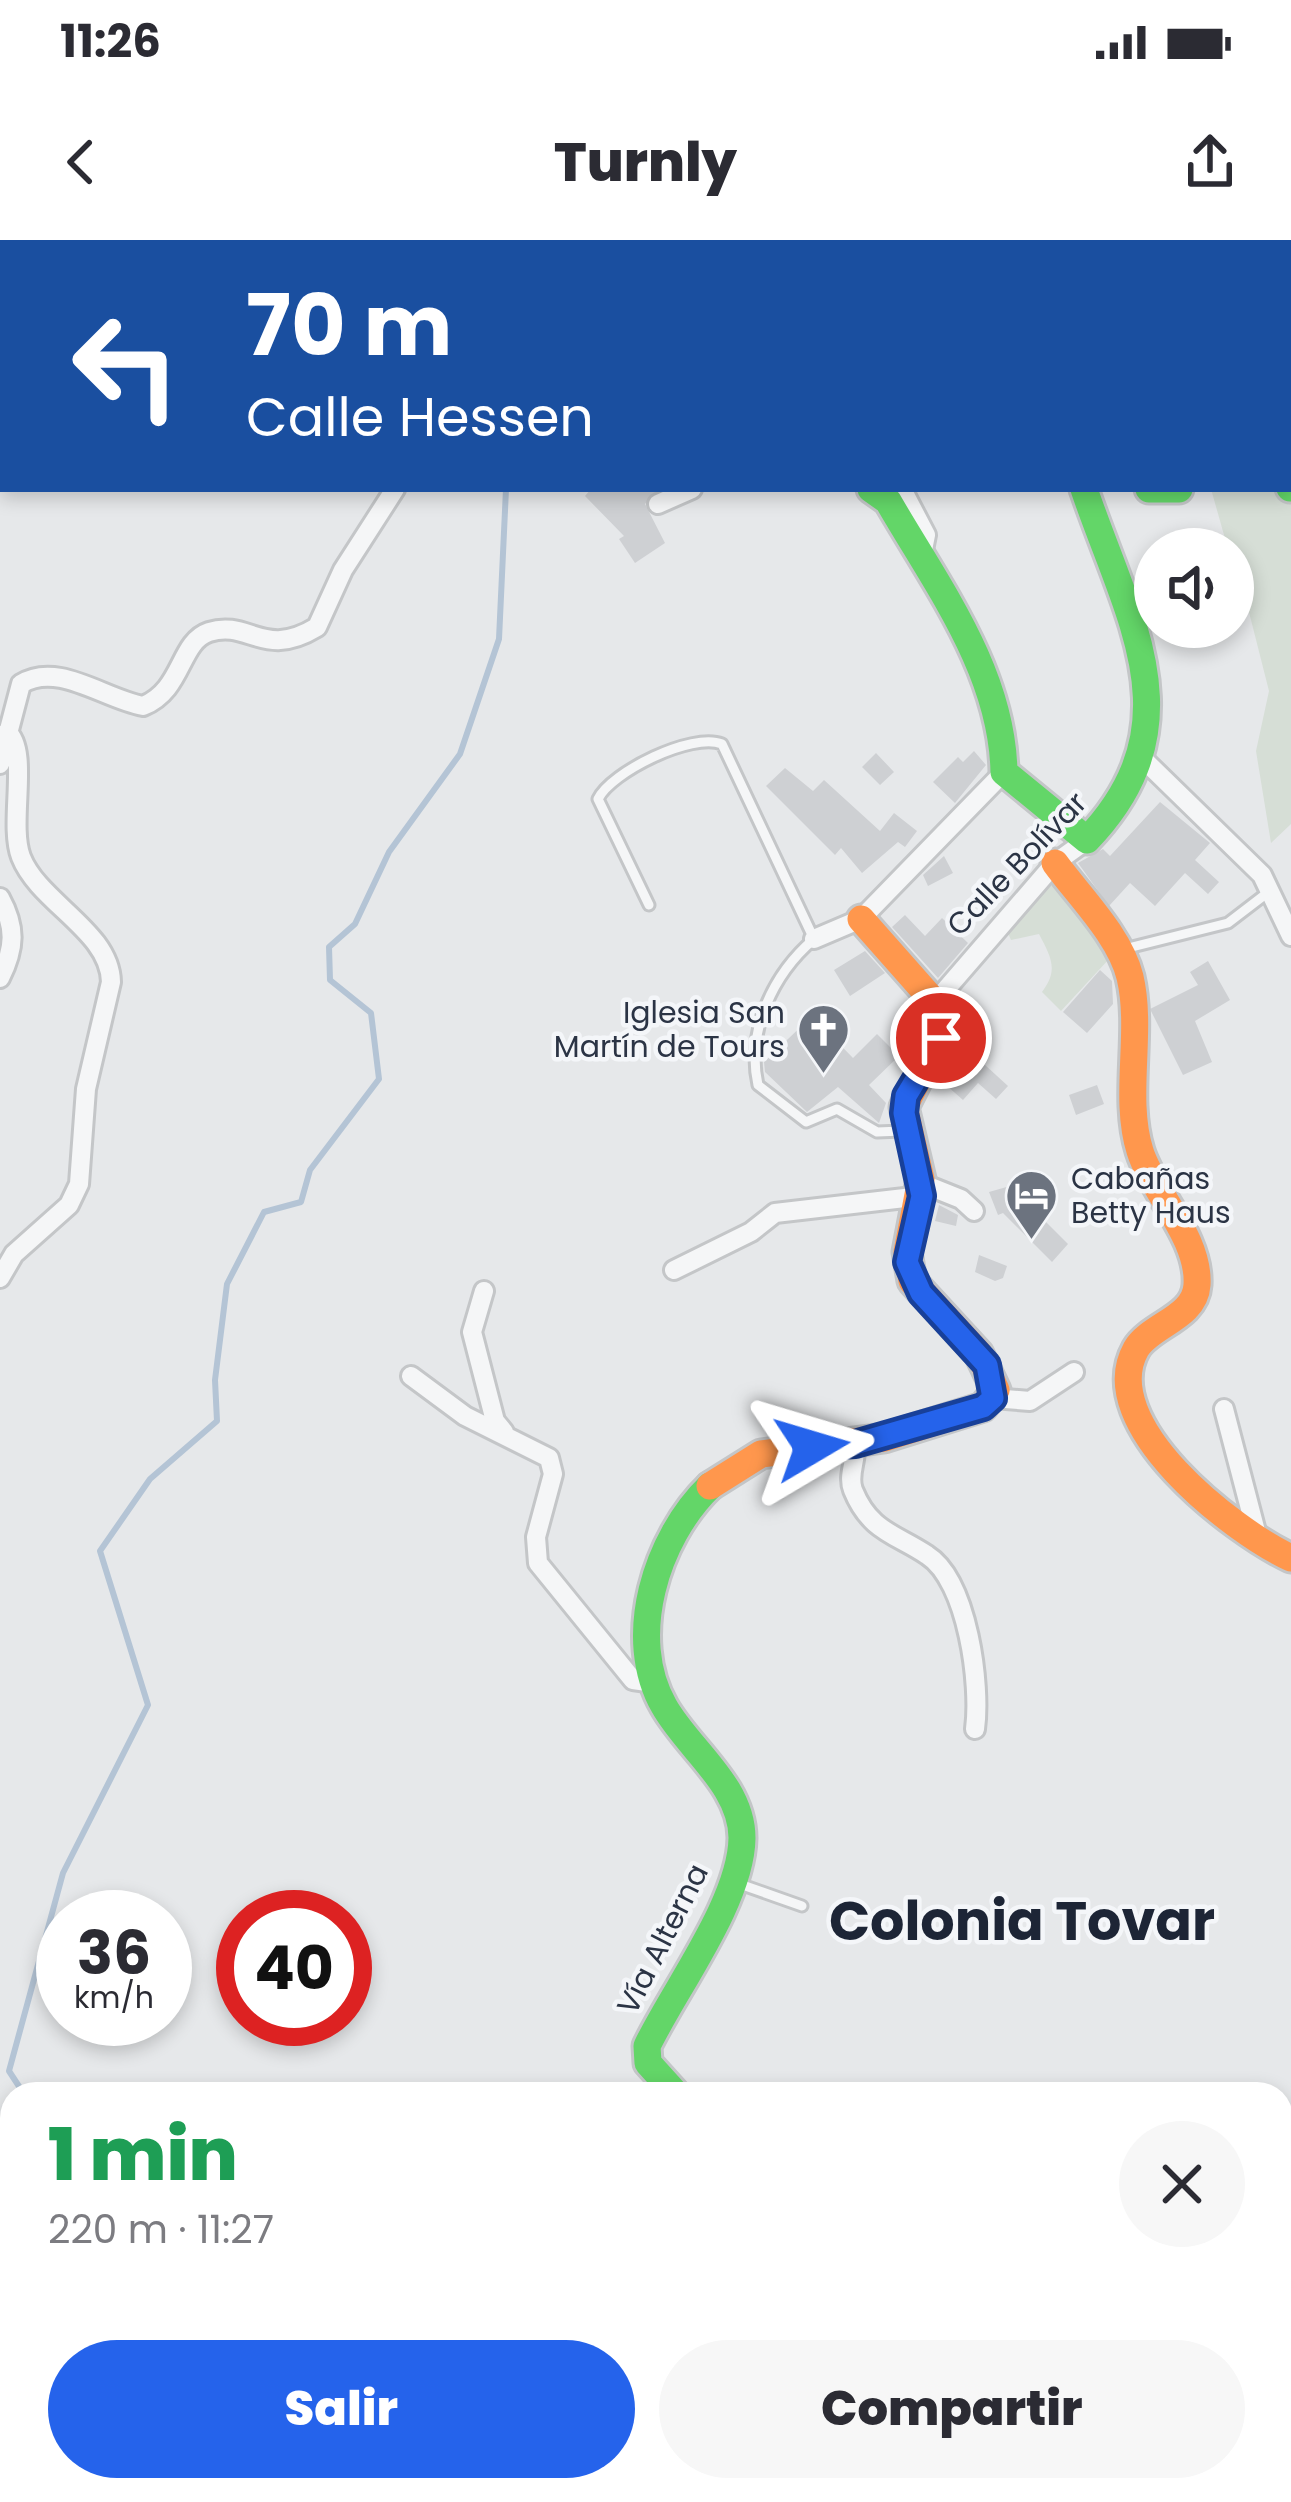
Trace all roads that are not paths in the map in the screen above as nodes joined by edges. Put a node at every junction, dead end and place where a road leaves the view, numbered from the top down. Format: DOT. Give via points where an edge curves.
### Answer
graph roads {
  1 [pos="393,492"];
  2 [pos="685,492"];
  3 [pos="875,492"];
  4 [pos="904,492"];
  5 [pos="1085,492"];
  6 [pos="658,504"];
  7 [pos="921,560"];
  8 [pos="8,732"];
  9 [pos="1141,757"];
  10 [pos="0,764"];
  11 [pos="1004,772"];
  12 [pos="1087,840"];
  13 [pos="1055,863"];
  14 [pos="1272,889"];
  15 [pos="0,898"];
  16 [pos="649,905"];
  17 [pos="861,919"];
  18 [pos="1291,937"];
  19 [pos="814,939"];
  20 [pos="1118,950"];
  21 [pos="0,978"];
  22 [pos="935,1002"];
  23 [pos="907,1130"];
  24 [pos="921,1189"];
  25 [pos="974,1211"];
  26 [pos="674,1270"];
  27 [pos="0,1278"];
  28 [pos="484,1292"];
  29 [pos="1074,1372"];
  30 [pos="411,1376"];
  31 [pos="993,1398"];
  32 [pos="1224,1408"];
  33 [pos="503,1432"];
  34 [pos="855,1444"];
  35 [pos="1259,1543"];
  36 [pos="1291,1558"];
  37 [pos="654,1683"];
  38 [pos="975,1730"];
  39 [pos="732,1881"];
  40 [pos="802,1906"];
  41 [pos="666,2082"];
  1 -- 8 [label="street" via="316,627 280,644 214,630 203,635 172,687 143,706 50,674 31,678 21,684"];
  2 -- 6 [label="street"];
  3 -- 7 [label="street"];
  4 -- 7 [label="street" via="926,536"];
  5 -- 9 [label="street, Calle Bolívar" via="1144,671"];
  7 -- 11 [label="street" via="996,704"];
  8 -- 10 [label="street"];
  8 -- 27 [label="street" via="19,752 13,819 24,864 99,949 111,982 86,1089 79,1184"];
  9 -- 12 [label="street, Calle Bolívar" via="1126,796"];
  9 -- 14 [label="street"];
  11 -- 12 [label="street"];
  11 -- 17 [label="street"];
  12 -- 13 [label="street, Calle Bolívar"];
  13 -- 20 [label="street"];
  13 -- 22 [label="street, Calle Bolívar"];
  14 -- 18 [label="street"];
  14 -- 20 [label="lane" via="1228,923"];
  15 -- 21 [label="street" via="13,920 13,946"];
  16 -- 19 [label="lane" via="598,800 606,783 693,740 710,740 722,744"];
  17 -- 19 [label="street"];
  17 -- 22 [label="street"];
  19 -- 23 [label="lane" via="774,984 755,1051 758,1085 806,1122 837,1109 877,1132"];
  20 -- 35 [label="street" via="1133,990 1139,1149 1188,1248 1196,1285 1188,1307 1137,1347 1130,1410 1153,1447"];
  22 -- 23 [label="street" via="945,1025 906,1096"];
  23 -- 24 [label="street"];
  24 -- 25 [label="street" via="961,1199"];
  24 -- 26 [label="street" via="775,1213"];
  24 -- 31 [label="street" via="907,1262 913,1281 987,1365"];
  28 -- 33 [label="street" via="472,1333"];
  29 -- 31 [label="street" via="1030,1401"];
  30 -- 33 [label="street" via="465,1416"];
  31 -- 34 [label="street"];
  32 -- 35 [label="street"];
  33 -- 37 [label="street" via="545,1453 552,1466 536,1538 544,1576 633,1680"];
  34 -- 37 [label="street" via="786,1448 704,1487 682,1519 649,1605 644,1642"];
  34 -- 38 [label="street" via="854,1492 887,1538 929,1556 955,1601 976,1670"];
  35 -- 36 [label="street"];
  37 -- 39 [label="street, Vía Alterna" via="736,1810 742,1850"];
  39 -- 40 [label="lane"];
  39 -- 41 [label="street, Vía Alterna" via="647,2046 648,2062"];
}
